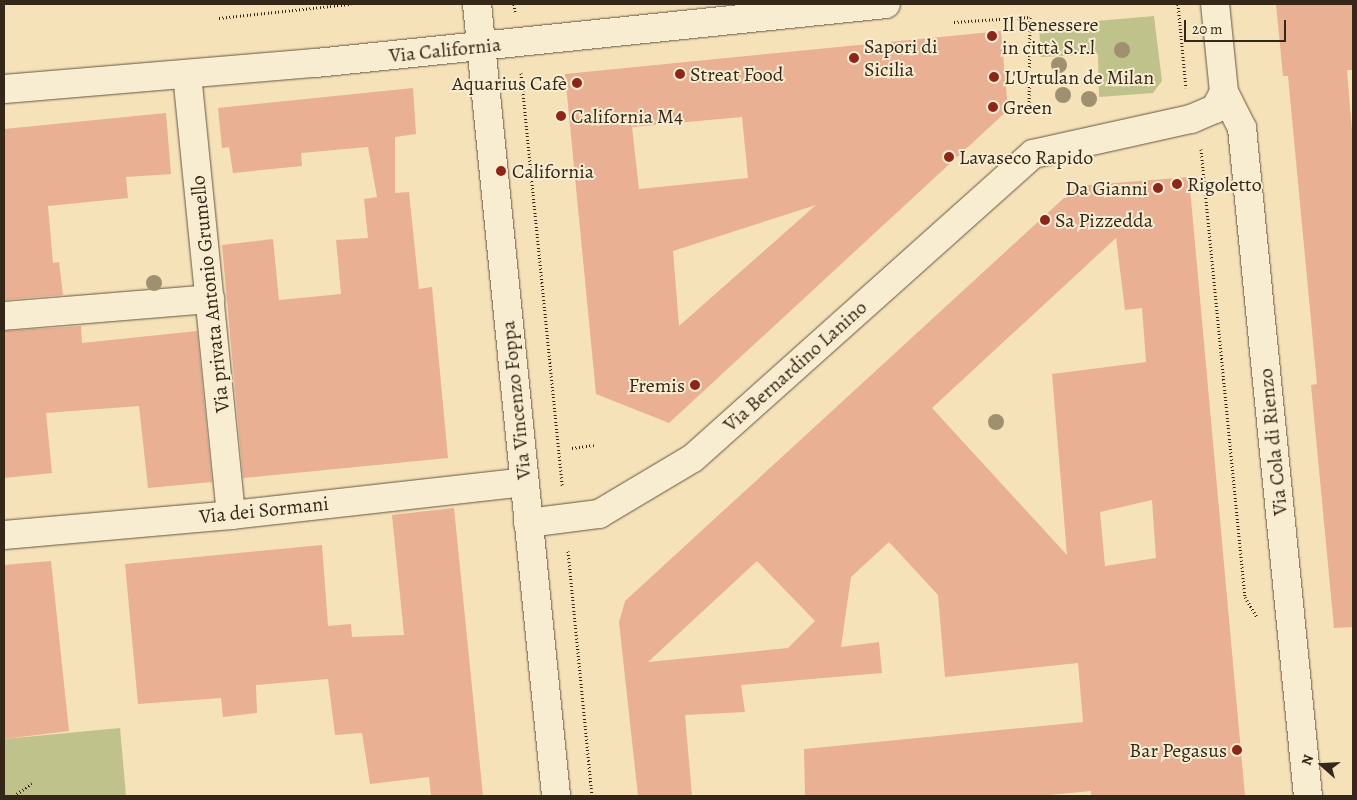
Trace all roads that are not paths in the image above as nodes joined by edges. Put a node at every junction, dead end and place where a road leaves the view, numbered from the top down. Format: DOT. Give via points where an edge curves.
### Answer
graph roads {
  1 [pos="477,4"];
  2 [pos="886,4"];
  3 [pos="1215,4"];
  4 [pos="480,47"];
  5 [pos="187,74"];
  6 [pos="4,89"];
  7 [pos="1224,92"];
  8 [pos="210,299"];
  9 [pos="4,316"];
  10 [pos="524,482"];
  11 [pos="231,515"];
  12 [pos="528,523"];
  13 [pos="4,535"];
  14 [pos="556,796"];
  15 [pos="1308,796"];
  1 -- 4 [label="street, Via Vincenzo Foppa"];
  2 -- 4 [label="street, Via California"];
  3 -- 7 [label="street"];
  4 -- 5 [label="street, Via California"];
  4 -- 10 [label="street, Via Vincenzo Foppa"];
  5 -- 6 [label="street, Via California"];
  5 -- 8 [label="street, Via privata Antonio Grumello"];
  7 -- 12 [label="street, Via Bernardino Lanino" via="1215,109 1191,119 1033,154 693,458 599,514"];
  7 -- 15 [label="street, Via Cola di Rienzo" via="1242,128"];
  8 -- 9 [label="street"];
  8 -- 11 [label="street, Via privata Antonio Grumello"];
  10 -- 11 [label="street, Via dei Sormani"];
  10 -- 12 [label="street, Via Vincenzo Foppa"];
  11 -- 13 [label="street, Via dei Sormani"];
  12 -- 14 [label="street, Via Vincenzo Foppa"];
}
